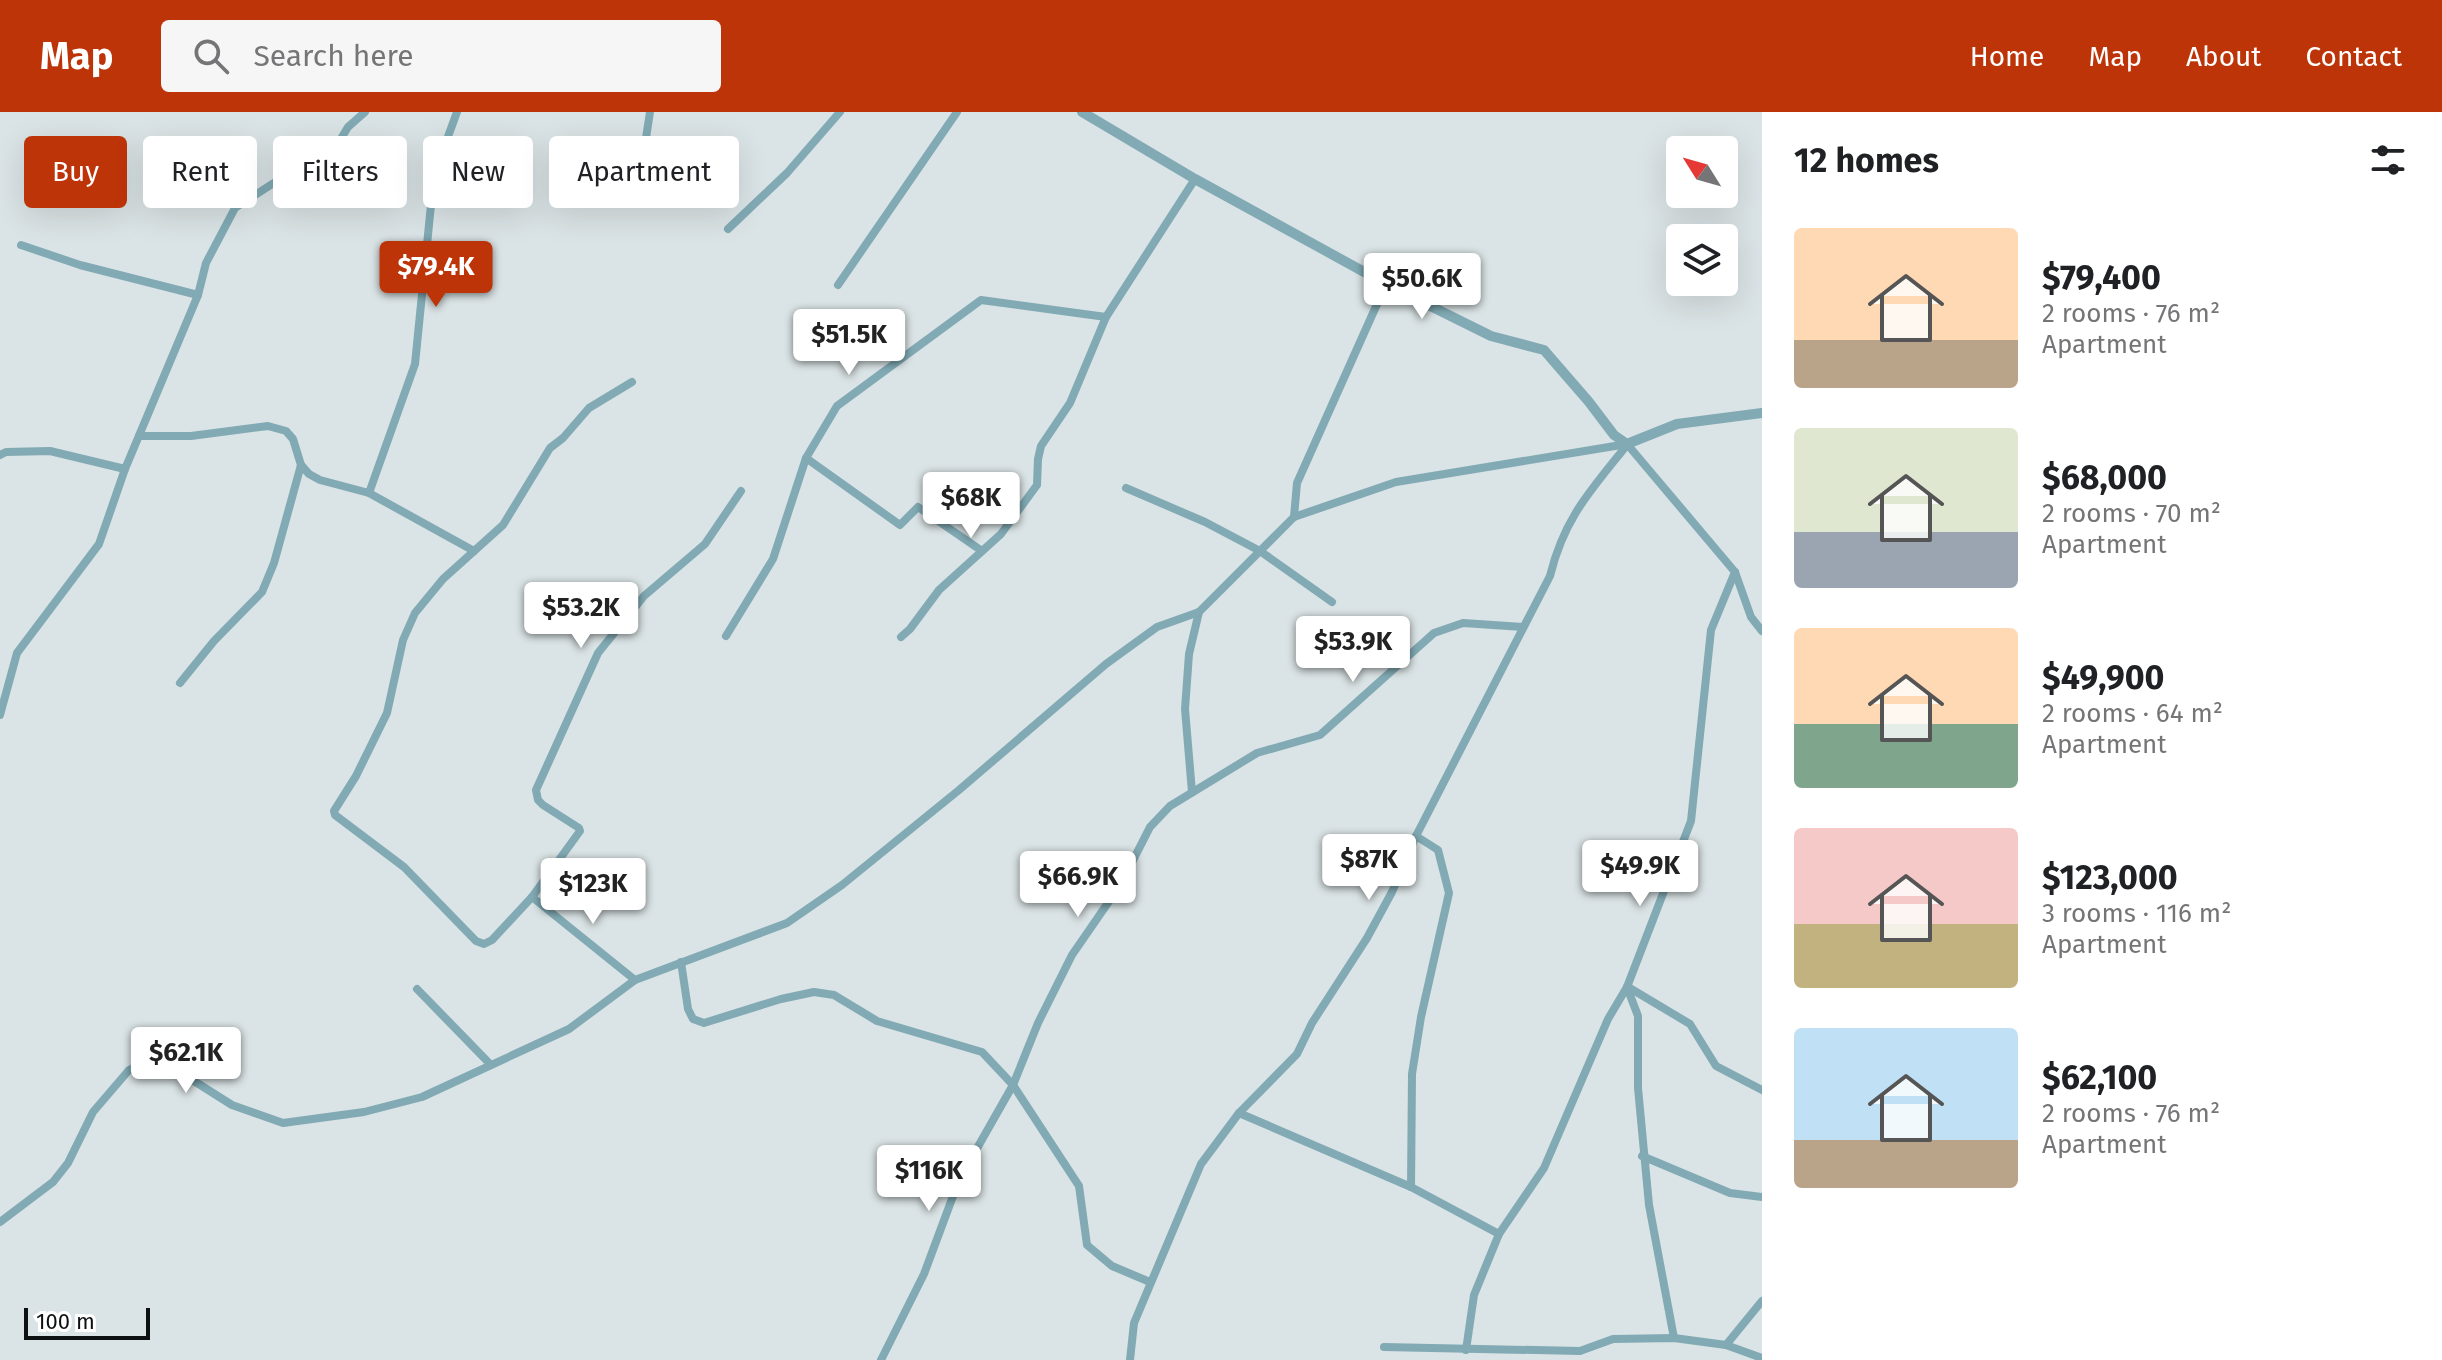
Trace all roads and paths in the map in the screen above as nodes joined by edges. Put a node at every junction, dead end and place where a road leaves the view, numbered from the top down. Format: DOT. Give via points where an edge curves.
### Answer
graph roads {
  1 [pos="365,112"];
  2 [pos="457,112"];
  3 [pos="650,112"];
  4 [pos="840,112"];
  5 [pos="957,112"];
  6 [pos="1082,112"];
  7 [pos="646,136"];
  8 [pos="1195,179"];
  9 [pos="728,229"];
  10 [pos="21,245"];
  11 [pos="1386,284"];
  12 [pos="838,285"];
  13 [pos="198,295"];
  14 [pos="1106,317"];
  15 [pos="632,382"];
  16 [pos="1762,413"];
  17 [pos="139,436"];
  18 [pos="1627,444"];
  19 [pos="0,455"];
  20 [pos="806,458"];
  21 [pos="301,465"];
  22 [pos="125,469"];
  23 [pos="1126,488"];
  24 [pos="741,491"];
  25 [pos="369,493"];
  26 [pos="1294,517"];
  27 [pos="474,551"];
  28 [pos="982,551"];
  29 [pos="1260,551"];
  30 [pos="1735,572"];
  31 [pos="1332,602"];
  32 [pos="1199,612"];
  33 [pos="1523,627"];
  34 [pos="1762,631"];
  35 [pos="726,636"];
  36 [pos="901,637"];
  37 [pos="180,683"];
  38 [pos="0,715"];
  39 [pos="1192,792"];
  40 [pos="1416,836"];
  41 [pos="532,897"];
  42 [pos="681,962"];
  43 [pos="635,980"];
  44 [pos="1627,987"];
  45 [pos="417,989"];
  46 [pos="491,1065"];
  47 [pos="1013,1085"];
  48 [pos="1762,1090"];
  49 [pos="1239,1113"];
  50 [pos="1642,1156"];
  51 [pos="1411,1187"];
  52 [pos="1762,1197"];
  53 [pos="0,1222"];
  54 [pos="1499,1234"];
  55 [pos="1150,1282"];
  56 [pos="1762,1301"];
  57 [pos="1674,1338"];
  58 [pos="1726,1345"];
  59 [pos="1384,1347"];
  60 [pos="1466,1350"];
  61 [pos="1762,1358"];
  62 [pos="881,1360"];
  63 [pos="1130,1360"];
  1 -- 13 [label="street" via="333,152 235,208 206,263"];
  2 -- 25 [label="street" via="434,175 415,364"];
  3 -- 7 [label="street"];
  4 -- 9 [label="street"];
  5 -- 12 [label="street"];
  6 -- 8 [label="street"];
  8 -- 11 [label="street"];
  8 -- 14 [label="street"];
  10 -- 13 [label="street"];
  11 -- 18 [label="street" via="1491,336 1544,350"];
  11 -- 26 [label="street" via="1297,483"];
  13 -- 17 [label="street"];
  14 -- 20 [label="street" via="981,300 837,406"];
  14 -- 28 [label="street" via="1070,403 1041,446 1037,485"];
  15 -- 27 [label="street" via="589,408 550,448 503,525"];
  16 -- 18 [label="street" via="1677,424"];
  17 -- 21 [label="street" via="191,436 268,426 293,439"];
  17 -- 22 [label="street"];
  18 -- 26 [label="street" via="1396,482"];
  18 -- 30 [label="street"];
  18 -- 33 [label="street" via="1567,524 1550,576"];
  19 -- 22 [label="street" via="50,451"];
  20 -- 28 [label="street" via="900,525 918,507"];
  20 -- 35 [label="street" via="773,559"];
  21 -- 25 [label="street" via="320,480"];
  21 -- 37 [label="street" via="262,592"];
  22 -- 38 [label="street" via="99,544 17,653"];
  23 -- 29 [label="street"];
  24 -- 41 [label="street" via="705,544 644,596 598,653 536,790 543,805 580,831"];
  25 -- 27 [label="street"];
  26 -- 29 [label="street"];
  27 -- 41 [label="street" via="415,613 403,640 387,713 334,811 404,867 476,941 492,940"];
  28 -- 36 [label="street" via="939,590"];
  29 -- 31 [label="street"];
  29 -- 32 [label="street"];
  30 -- 34 [label="street" via="1751,617"];
  30 -- 44 [label="street" via="1711,630 1691,821"];
  32 -- 39 [label="street" via="1185,709"];
  32 -- 42 [label="street" via="1157,627 1106,664 842,885 787,923"];
  33 -- 39 [label="street" via="1463,623 1434,633 1320,735 1257,753"];
  33 -- 40 [label="street"];
  39 -- 47 [label="street" via="1150,827 1121,884 1072,955"];
  40 -- 49 [label="street" via="1374,927 1297,1054"];
  40 -- 51 [label="street" via="1438,850 1449,893 1412,1074"];
  41 -- 43 [label="street"];
  42 -- 43 [label="street"];
  42 -- 47 [label="street" via="693,1019 704,1023 814,992 834,995 877,1021 982,1052"];
  43 -- 46 [label="street" via="569,1029"];
  44 -- 48 [label="street" via="1690,1024 1716,1066"];
  44 -- 50 [label="street" via="1638,1016"];
  44 -- 54 [label="street" via="1544,1168"];
  45 -- 46 [label="street"];
  46 -- 53 [label="street" via="422,1097 364,1112 283,1123 232,1105 186,1076 141,1064 129,1070 93,1112 53,1182"];
  47 -- 55 [label="street" via="1079,1186 1087,1245 1112,1266"];
  47 -- 62 [label="street" via="959,1180 924,1274"];
  49 -- 51 [label="street"];
  49 -- 55 [label="street" via="1201,1164"];
  50 -- 52 [label="street" via="1730,1193"];
  50 -- 57 [label="street"];
  51 -- 54 [label="street"];
  54 -- 60 [label="street" via="1474,1295"];
  55 -- 63 [label="street" via="1134,1323"];
  56 -- 58 [label="street"];
  57 -- 58 [label="street"];
  57 -- 60 [label="street" via="1613,1339 1580,1351"];
  58 -- 61 [label="street"];
  59 -- 60 [label="street"];
}
